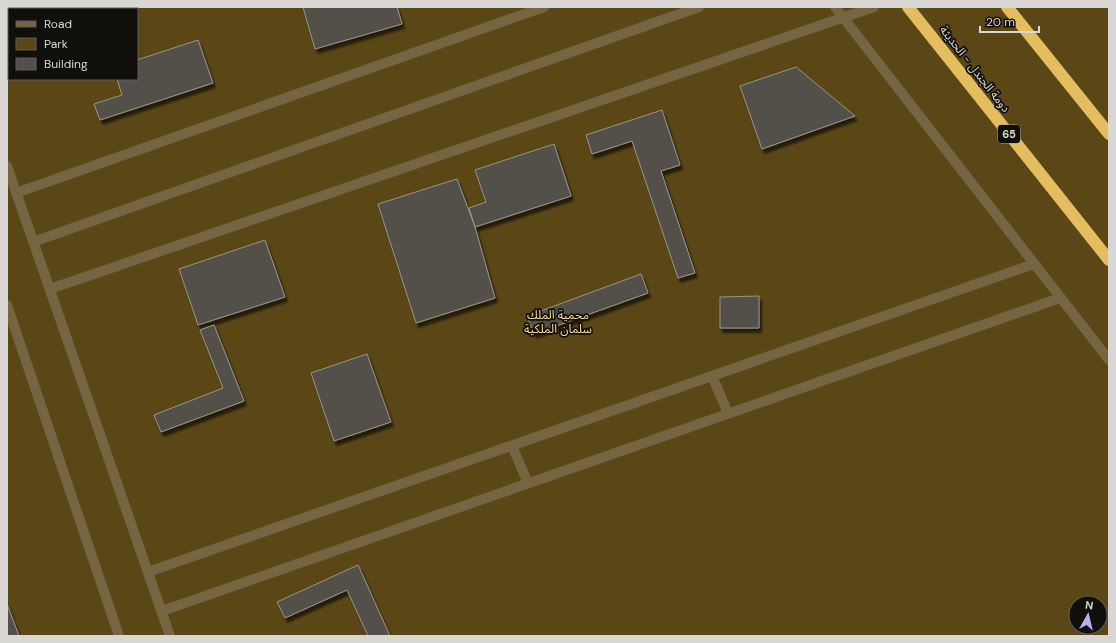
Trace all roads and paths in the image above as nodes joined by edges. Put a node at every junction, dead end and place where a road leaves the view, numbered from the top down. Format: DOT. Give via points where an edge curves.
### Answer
graph roads {
  1 [pos="544,7"];
  2 [pos="699,7"];
  3 [pos="835,7"];
  4 [pos="874,7"];
  5 [pos="908,7"];
  6 [pos="1008,7"];
  7 [pos="843,18"];
  8 [pos="1109,134"];
  9 [pos="7,166"];
  10 [pos="16,193"];
  11 [pos="33,242"];
  12 [pos="1109,260"];
  13 [pos="1034,264"];
  14 [pos="50,289"];
  15 [pos="1060,298"];
  16 [pos="7,305"];
  17 [pos="1109,360"];
  18 [pos="712,376"];
  19 [pos="728,413"];
  20 [pos="512,446"];
  21 [pos="528,483"];
  22 [pos="148,572"];
  23 [pos="162,611"];
  24 [pos="119,636"];
  25 [pos="170,636"];
  1 -- 10 [label="street"];
  2 -- 11 [label="street"];
  3 -- 7 [label="street"];
  4 -- 7 [label="street"];
  5 -- 12 [label="highway, دومة الجندل - الحديثة / 65"];
  6 -- 8 [label="highway"];
  7 -- 13 [label="street"];
  7 -- 14 [label="street"];
  9 -- 10 [label="street"];
  10 -- 11 [label="street"];
  11 -- 14 [label="street"];
  13 -- 15 [label="street"];
  13 -- 18 [label="street"];
  14 -- 22 [label="street"];
  15 -- 17 [label="street"];
  15 -- 19 [label="street"];
  16 -- 24 [label="street"];
  18 -- 19 [label="street"];
  18 -- 20 [label="street"];
  19 -- 21 [label="street"];
  20 -- 21 [label="street"];
  20 -- 22 [label="street"];
  21 -- 23 [label="street"];
  22 -- 23 [label="street"];
  23 -- 25 [label="street"];
}
